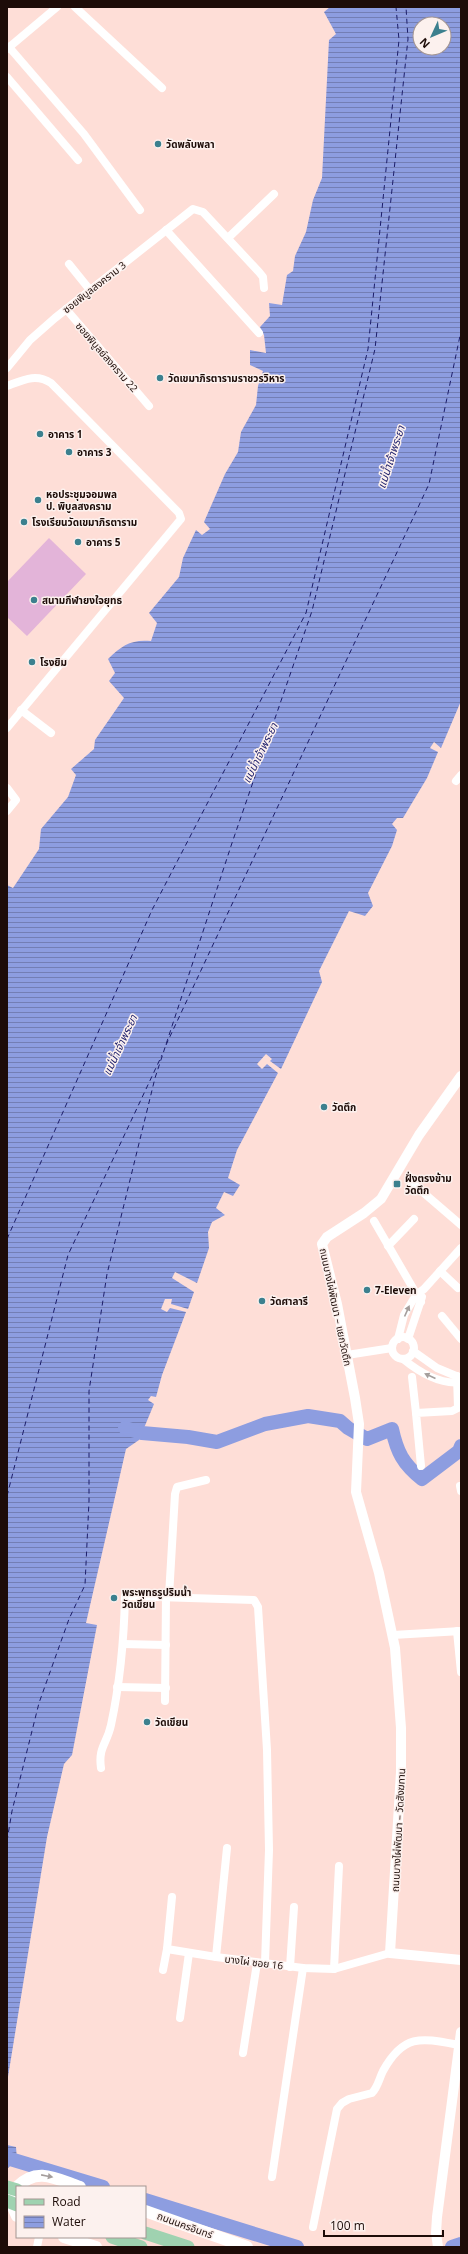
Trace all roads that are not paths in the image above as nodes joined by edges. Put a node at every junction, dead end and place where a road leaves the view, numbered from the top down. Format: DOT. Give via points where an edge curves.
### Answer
graph roads {
  1 [pos="57,7"];
  2 [pos="75,7"];
  3 [pos="8,48"];
  4 [pos="7,77"];
  5 [pos="162,88"];
  6 [pos="78,160"];
  7 [pos="274,194"];
  8 [pos="140,210"];
  9 [pos="166,230"];
  10 [pos="228,238"];
  11 [pos="69,264"];
  12 [pos="264,288"];
  13 [pos="90,290"];
  14 [pos="66,309"];
  15 [pos="259,333"];
  16 [pos="7,368"];
  17 [pos="9,384"];
  18 [pos="149,406"];
  19 [pos="21,710"];
  20 [pos="7,728"];
  21 [pos="51,733"];
  22 [pos="7,788"];
  23 [pos="7,812"];
  24 [pos="461,1076"];
  25 [pos="411,1182"];
  26 [pos="414,1219"];
  27 [pos="374,1221"];
  28 [pos="461,1225"];
  29 [pos="388,1246"];
  30 [pos="461,1248"];
  31 [pos="440,1271"];
  32 [pos="458,1288"];
  33 [pos="418,1298"];
  34 [pos="442,1316"];
  35 [pos="461,1338"];
  36 [pos="398,1339"];
  37 [pos="408,1339"];
  38 [pos="392,1348"];
  39 [pos="413,1351"];
  40 [pos="347,1355"];
  41 [pos="404,1359"];
  42 [pos="412,1378"];
  43 [pos="459,1380"];
  44 [pos="416,1413"];
  45 [pos="421,1466"];
  46 [pos="206,1480"];
  47 [pos="167,1596"];
  48 [pos="459,1631"];
  49 [pos="393,1635"];
  50 [pos="123,1644"];
  51 [pos="166,1645"];
  52 [pos="461,1672"];
  53 [pos="117,1687"];
  54 [pos="166,1688"];
  55 [pos="165,1701"];
  56 [pos="101,1768"];
  57 [pos="227,1848"];
  58 [pos="339,1866"];
  59 [pos="172,1897"];
  60 [pos="294,1907"];
  61 [pos="167,1949"];
  62 [pos="189,1952"];
  63 [pos="390,1953"];
  64 [pos="216,1957"];
  65 [pos="461,1960"];
  66 [pos="261,1963"];
  67 [pos="290,1967"];
  68 [pos="303,1968"];
  69 [pos="163,1970"];
  70 [pos="334,1970"];
  71 [pos="180,2018"];
  72 [pos="461,2032"];
  73 [pos="459,2045"];
  74 [pos="243,2053"];
  75 [pos="272,2177"];
  76 [pos="19,2186"];
  77 [pos="77,2186"];
  78 [pos="16,2190"];
  79 [pos="146,2211"];
  80 [pos="16,2214"];
  81 [pos="312,2226"];
  82 [pos="148,2234"];
  83 [pos="67,2238"];
  84 [pos="115,2238"];
  85 [pos="96,2247"];
  86 [pos="141,2247"];
  87 [pos="188,2247"];
  88 [pos="247,2247"];
  89 [pos="438,2247"];
  1 -- 3 [label="street"];
  2 -- 5 [label="street"];
  3 -- 8 [label="street" via="84,134"];
  4 -- 6 [label="street"];
  7 -- 10 [label="street"];
  9 -- 10 [label="street, ซอยพิบูลสงคราม 3" via="193,209 203,212"];
  9 -- 13 [label="street, ซอยพิบูลสงคราม 3"];
  9 -- 15 [label="street"];
  10 -- 12 [label="street" via="263,277"];
  11 -- 13 [label="street"];
  13 -- 14 [label="street, ซอยพิบูลสงคราม 3"];
  14 -- 16 [label="street, ซอยพิบูลสงคราม 3" via="30,340"];
  14 -- 18 [label="street, ซอยพิบูลย์สงคราม 22"];
  17 -- 19 [label="street" via="34,377 51,383 179,513 182,519"];
  19 -- 20 [label="street"];
  19 -- 21 [label="street"];
  22 -- 23 [label="street" via="16,800"];
  24 -- 40 [label="street, ถนนบางไผ่พัฒนา – แยกวัดตึก" via="419,1135 381,1198 364,1213 327,1236 322,1244"];
  25 -- 28 [label="street"];
  26 -- 29 [label="street"];
  27 -- 29 [label="street"];
  29 -- 33 [label="street"];
  30 -- 31 [label="street"];
  31 -- 32 [label="street"];
  31 -- 33 [label="street"];
  36 -- 33 [label="street, one-way" via="404,1315"];
  33 -- 37 [label="street"];
  34 -- 35 [label="street"];
  36 -- 37 [label="street"];
  36 -- 38 [label="street"];
  37 -- 39 [label="street" via="412,1342"];
  38 -- 40 [label="street"];
  38 -- 41 [label="street" via="395,1356"];
  39 -- 41 [label="street"];
  39 -- 43 [label="street"];
  40 -- 49 [label="street, ถนนบางไผ่พัฒนา – แยกวัดตึก" via="358,1424 356,1492"];
  43 -- 41 [label="street, one-way" via="436,1378 422,1373"];
  42 -- 44 [label="street"];
  43 -- 44 [label="street" via="459,1404 456,1410"];
  44 -- 45 [label="street"];
  46 -- 47 [label="street" via="177,1487"];
  47 -- 50 [label="street" via="125,1596"];
  47 -- 51 [label="street"];
  47 -- 66 [label="street" via="250,1598 258,1607 267,1750 269,1850"];
  48 -- 49 [label="street"];
  48 -- 52 [label="street"];
  49 -- 63 [label="street, ถนนบางไผ่พัฒนา – วัดสังฆทาน" via="401,1728 401,1772"];
  50 -- 51 [label="street"];
  50 -- 53 [label="street"];
  51 -- 54 [label="street"];
  53 -- 54 [label="street"];
  53 -- 56 [label="street" via="112,1724 99,1756"];
  54 -- 55 [label="street"];
  57 -- 64 [label="street"];
  58 -- 70 [label="street"];
  59 -- 61 [label="street"];
  60 -- 67 [label="street"];
  61 -- 62 [label="street, บางไผ่ ซอย 16"];
  61 -- 69 [label="street"];
  62 -- 64 [label="street, บางไผ่ ซอย 16"];
  62 -- 71 [label="street"];
  63 -- 65 [label="street"];
  63 -- 70 [label="street, บางไผ่ ซอย 16"];
  64 -- 66 [label="street, บางไผ่ ซอย 16"];
  66 -- 67 [label="street, บางไผ่ ซอย 16"];
  66 -- 74 [label="street"];
  67 -- 68 [label="street, บางไผ่ ซอย 16"];
  68 -- 70 [label="street, บางไผ่ ซอย 16"];
  68 -- 75 [label="street"];
  72 -- 73 [label="street"];
  73 -- 81 [label="street" via="418,2039 409,2043 393,2056 372,2093 342,2103 337,2109"];
  73 -- 89 [label="street" via="437,2217"];
  76 -- 77 [label="main road, one-way" via="31,2176 40,2175"];
  78 -- 80 [label="main road" via="13,2207"];
  79 -- 88 [label="main road, ถนนนครอินทร์"];
  82 -- 87 [label="main road, ถนนนครอินทร์"];
  83 -- 85 [label="main road"];
  84 -- 86 [label="main road"];
}
